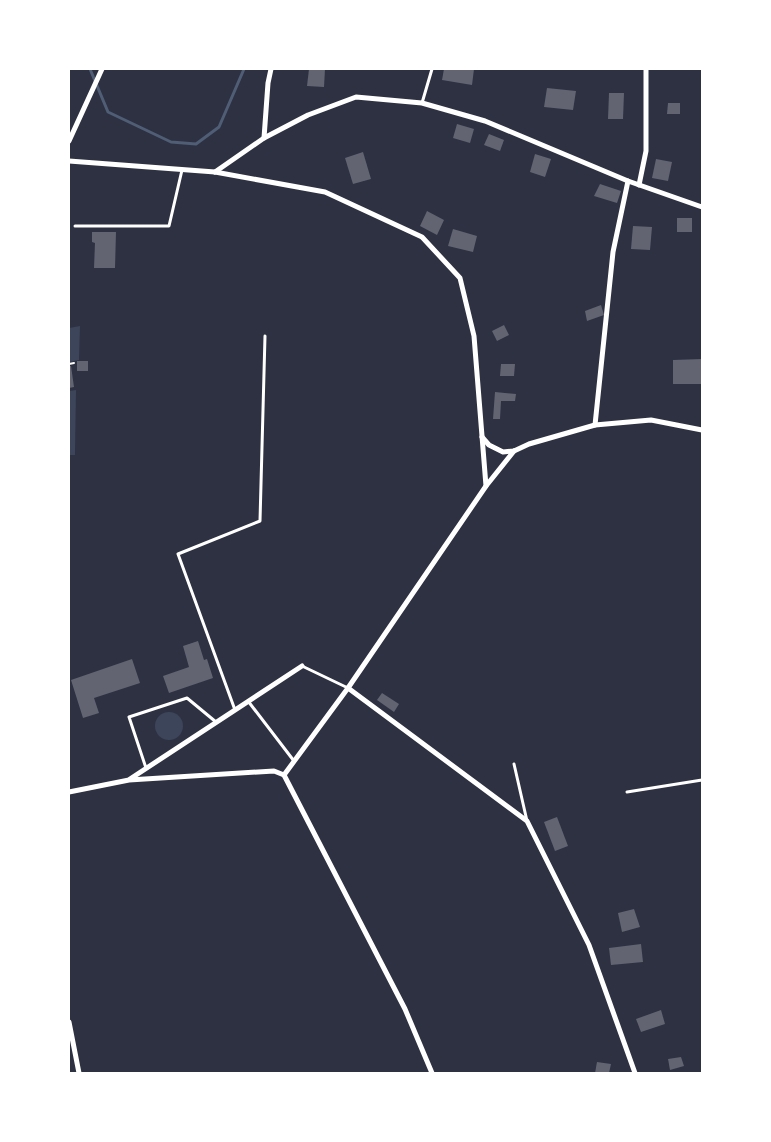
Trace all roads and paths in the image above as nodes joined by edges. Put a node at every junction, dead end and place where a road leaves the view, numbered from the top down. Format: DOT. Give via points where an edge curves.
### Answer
graph roads {
  1 [pos="102,69"];
  2 [pos="271,69"];
  3 [pos="432,69"];
  4 [pos="646,69"];
  5 [pos="422,103"];
  6 [pos="264,138"];
  7 [pos="69,141"];
  8 [pos="69,161"];
  9 [pos="182,169"];
  10 [pos="215,172"];
  11 [pos="628,181"];
  12 [pos="640,185"];
  13 [pos="702,207"];
  14 [pos="75,226"];
  15 [pos="265,336"];
  16 [pos="74,363"];
  17 [pos="69,364"];
  18 [pos="595,425"];
  19 [pos="702,430"];
  20 [pos="482,436"];
  21 [pos="514,452"];
  22 [pos="486,486"];
  23 [pos="302,666"];
  24 [pos="348,688"];
  25 [pos="248,701"];
  26 [pos="235,710"];
  27 [pos="217,722"];
  28 [pos="294,762"];
  29 [pos="514,764"];
  30 [pos="146,768"];
  31 [pos="284,775"];
  32 [pos="129,780"];
  33 [pos="702,780"];
  34 [pos="69,792"];
  35 [pos="627,792"];
  36 [pos="527,821"];
  37 [pos="69,1022"];
  38 [pos="79,1073"];
  39 [pos="432,1073"];
  40 [pos="635,1073"];
  1 -- 7 [label="street"];
  2 -- 6 [label="street"];
  3 -- 5 [label="lane"];
  4 -- 12 [label="street" via="646,150"];
  5 -- 6 [label="street" via="356,97 308,115"];
  5 -- 11 [label="street" via="485,121"];
  6 -- 10 [label="street"];
  8 -- 9 [label="street"];
  9 -- 10 [label="street"];
  9 -- 14 [label="lane" via="169,226"];
  10 -- 20 [label="street" via="325,192 422,237 460,278 474,336"];
  11 -- 12 [label="street"];
  11 -- 18 [label="street" via="613,252"];
  12 -- 13 [label="street"];
  15 -- 26 [label="lane" via="260,521 178,554"];
  16 -- 17 [label="path"];
  18 -- 19 [label="street" via="651,420"];
  18 -- 21 [label="street" via="529,444"];
  20 -- 21 [label="street" via="495,449"];
  20 -- 22 [label="street"];
  21 -- 22 [label="street"];
  22 -- 24 [label="street"];
  23 -- 24 [label="lane"];
  23 -- 25 [label="street"];
  24 -- 28 [label="street"];
  24 -- 36 [label="street"];
  25 -- 26 [label="street"];
  25 -- 28 [label="lane"];
  26 -- 27 [label="street"];
  27 -- 30 [label="street"];
  27 -- 30 [label="lane" via="188,698 129,717"];
  28 -- 31 [label="street"];
  29 -- 36 [label="lane"];
  30 -- 32 [label="street"];
  31 -- 32 [label="street" via="274,771"];
  31 -- 39 [label="street" via="405,1009"];
  32 -- 34 [label="street"];
  33 -- 35 [label="lane"];
  36 -- 40 [label="street" via="589,945"];
  37 -- 38 [label="street"];
}
